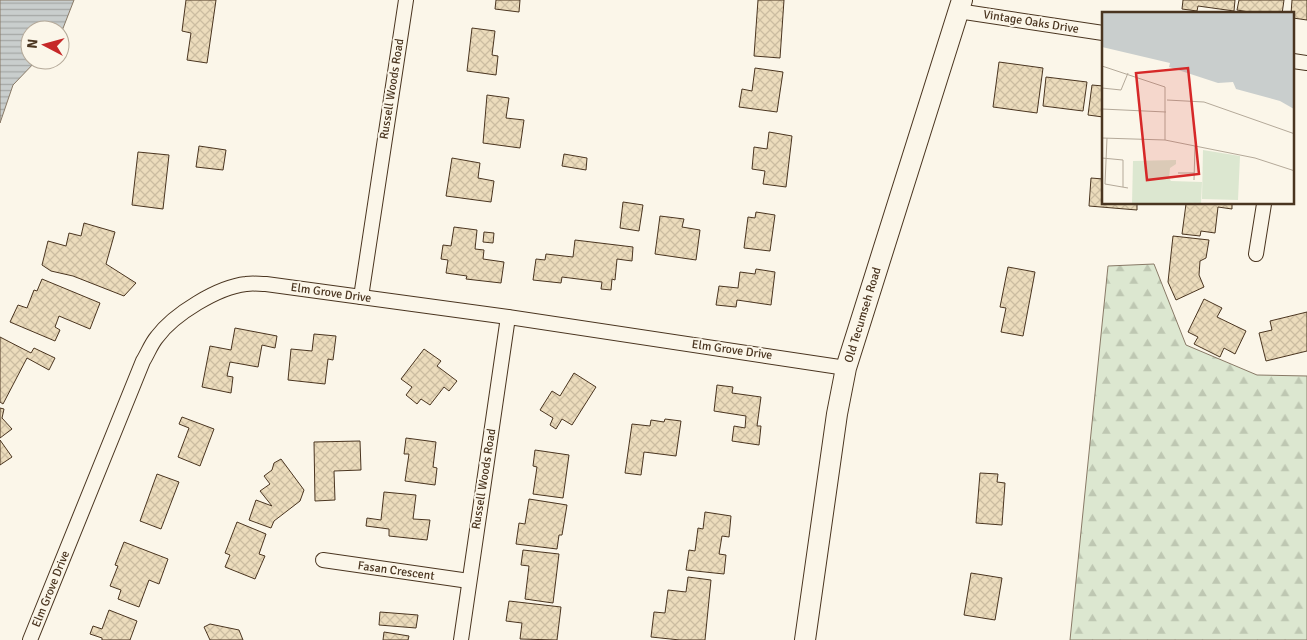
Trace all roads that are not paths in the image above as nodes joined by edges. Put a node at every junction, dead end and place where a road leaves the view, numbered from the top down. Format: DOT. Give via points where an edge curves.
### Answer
graph roads {
  1 [pos="406,0"];
  2 [pos="960,6"];
  3 [pos="1102,33"];
  4 [pos="1294,61"];
  5 [pos="1307,63"];
  6 [pos="1264,205"];
  7 [pos="1256,254"];
  8 [pos="362,297"];
  9 [pos="508,317"];
  10 [pos="846,368"];
  11 [pos="323,560"];
  12 [pos="469,581"];
  13 [pos="30,640"];
  14 [pos="461,640"];
  15 [pos="805,640"];
  1 -- 8 [label="street, Russell Woods Road"];
  2 -- 3 [label="street, Vintage Oaks Drive"];
  2 -- 10 [label="main road, Old Tecumseh Road"];
  4 -- 5 [label="street"];
  6 -- 7 [label="street"];
  8 -- 9 [label="street, Elm Grove Drive"];
  8 -- 13 [label="street, Elm Grove Drive" via="245,284 200,302 174,319 157,336 143,361"];
  9 -- 10 [label="street, Elm Grove Drive"];
  9 -- 12 [label="street, Russell Woods Road"];
  10 -- 15 [label="main road, Old Tecumseh Road"];
  11 -- 12 [label="street, Fasan Crescent"];
  12 -- 14 [label="street, Russell Woods Road"];
}
